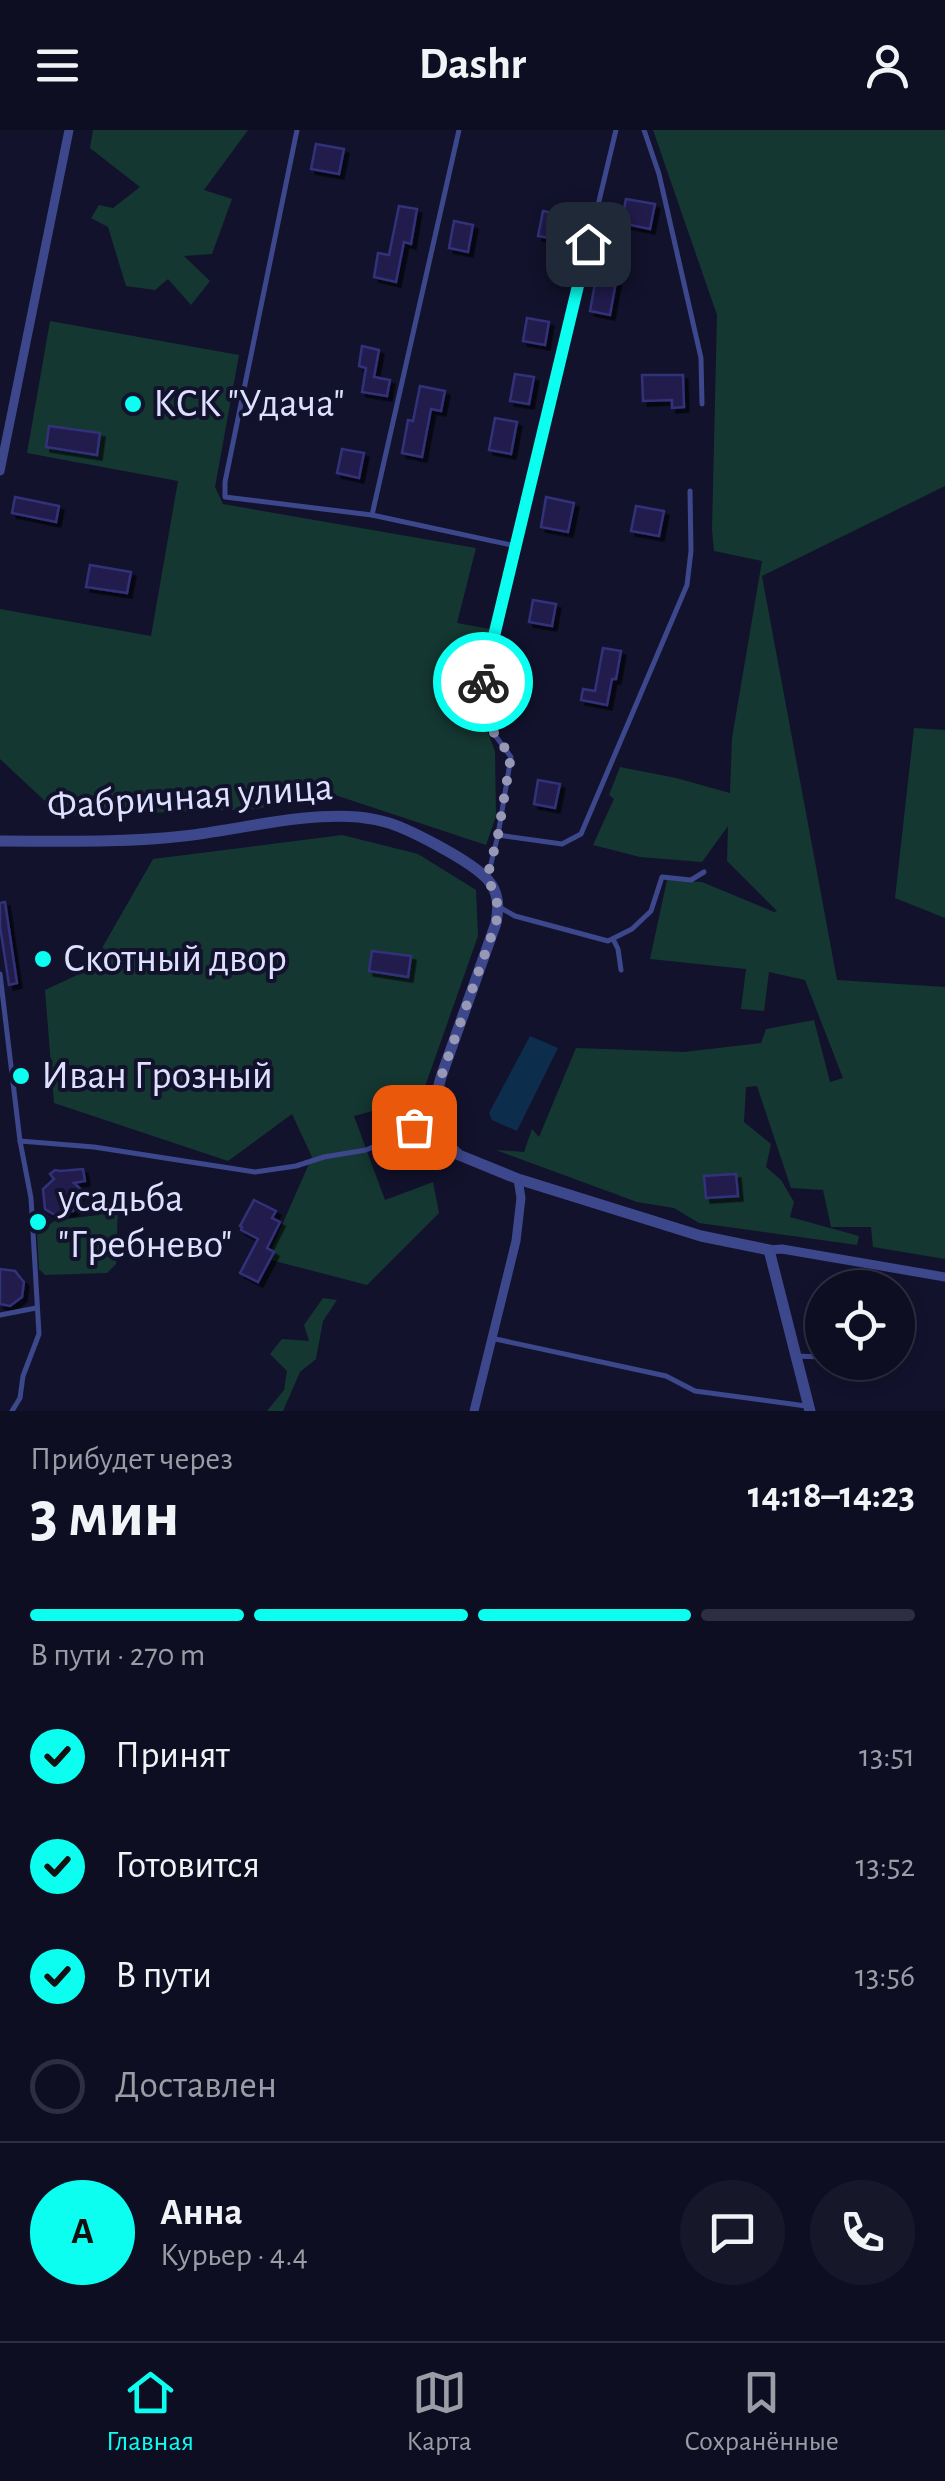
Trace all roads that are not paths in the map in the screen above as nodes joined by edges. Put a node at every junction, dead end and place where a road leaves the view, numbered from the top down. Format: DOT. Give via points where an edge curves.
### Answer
graph roads {
  1 [pos="68,130"];
  2 [pos="297,130"];
  3 [pos="459,130"];
  4 [pos="616,130"];
  5 [pos="644,130"];
  6 [pos="702,404"];
  7 [pos="0,471"];
  8 [pos="690,491"];
  9 [pos="372,515"];
  10 [pos="516,546"];
  11 [pos="498,835"];
  12 [pos="0,841"];
  13 [pos="704,872"];
  14 [pos="487,878"];
  15 [pos="499,907"];
  16 [pos="613,939"];
  17 [pos="621,970"];
  18 [pos="0,974"];
  19 [pos="434,1124"];
  20 [pos="20,1142"];
  21 [pos="518,1179"];
  22 [pos="769,1250"];
  23 [pos="945,1277"];
  24 [pos="36,1308"];
  25 [pos="0,1315"];
  26 [pos="491,1338"];
  27 [pos="796,1356"];
  28 [pos="805,1356"];
  29 [pos="810,1409"];
  30 [pos="12,1411"];
  31 [pos="474,1411"];
  1 -- 7 [label="street"];
  2 -- 9 [label="lane" via="225,497"];
  3 -- 9 [label="lane"];
  4 -- 10 [label="lane"];
  5 -- 6 [label="lane" via="701,358"];
  8 -- 11 [label="lane" via="687,585 581,834 562,844"];
  9 -- 10 [label="lane"];
  10 -- 11 [label="lane" via="480,694 488,727 511,756"];
  11 -- 14 [label="lane"];
  12 -- 14 [label="street, Фабричная улица" via="125,841 360,817 417,835"];
  13 -- 16 [label="lane" via="691,880 662,876 651,911"];
  14 -- 15 [label="street"];
  15 -- 16 [label="lane"];
  15 -- 19 [label="street" via="441,1077"];
  16 -- 17 [label="lane"];
  18 -- 20 [label="lane"];
  19 -- 20 [label="lane" via="404,1128 366,1150 255,1172"];
  19 -- 21 [label="street" via="459,1156"];
  20 -- 24 [label="lane" via="31,1198"];
  21 -- 22 [label="street" via="701,1236"];
  21 -- 26 [label="street" via="516,1241"];
  22 -- 23 [label="street"];
  22 -- 27 [label="street"];
  24 -- 25 [label="lane"];
  24 -- 30 [label="lane" via="39,1334"];
  26 -- 29 [label="lane" via="666,1376 695,1391"];
  26 -- 31 [label="street"];
  27 -- 28 [label="lane"];
  27 -- 29 [label="street"];
}
